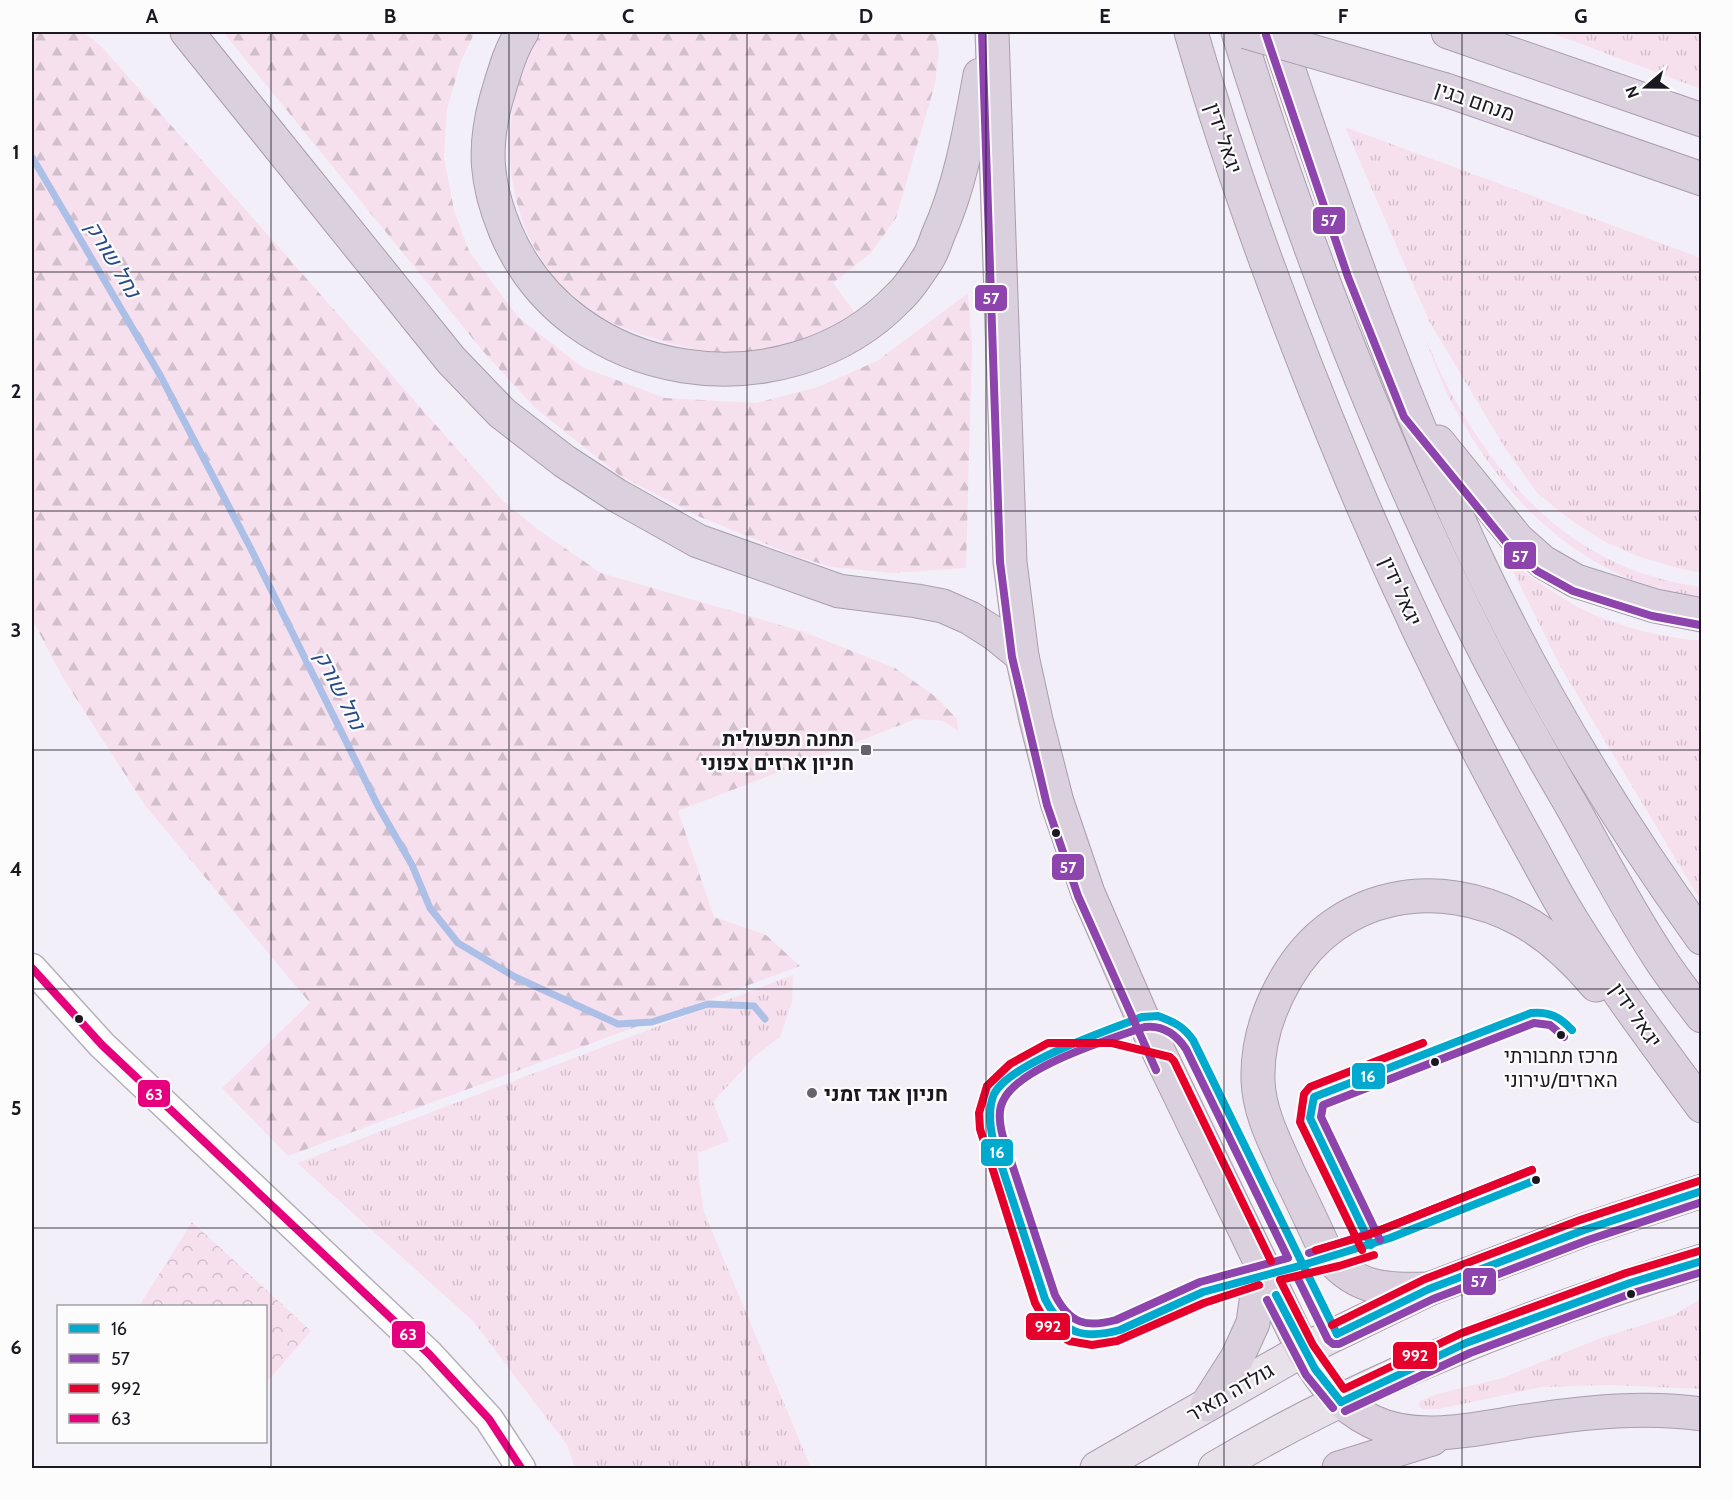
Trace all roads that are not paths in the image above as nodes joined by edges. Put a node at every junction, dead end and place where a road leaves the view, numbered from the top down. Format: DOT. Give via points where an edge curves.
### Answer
graph roads {
  1 [pos="187,32"];
  2 [pos="522,32"];
  3 [pos="987,32"];
  4 [pos="992,32"];
  5 [pos="1191,32"];
  6 [pos="1238,32"];
  7 [pos="1246,32"];
  8 [pos="1276,32"];
  9 [pos="1448,32"];
  10 [pos="1701,120"];
  11 [pos="1701,179"];
  12 [pos="1412,410"];
  13 [pos="1701,615"];
  14 [pos="1022,656"];
  15 [pos="1701,938"];
  16 [pos="32,968"];
  17 [pos="1701,1016"];
  18 [pos="1701,1107"];
  19 [pos="1700,1192"];
  20 [pos="1701,1261"];
  21 [pos="1261,1264"];
  22 [pos="1429,1289"];
  23 [pos="1303,1350"];
  24 [pos="1341,1402"];
  25 [pos="1207,1405"];
  26 [pos="1701,1414"];
  27 [pos="1462,1431"];
  28 [pos="521,1468"];
  29 [pos="1097,1468"];
  30 [pos="1215,1468"];
  31 [pos="1339,1468"];
  1 -- 14 [label="highway" via="451,360 502,413 564,461 699,541 839,591 943,606 970,618"];
  2 -- 3 [label="highway" via="505,68 491,121 487,164 496,209 513,251 544,294 583,327 615,347 649,359 721,370 764,367 825,348 868,325 900,297 928,258 952,204"];
  4 -- 14 [label="highway" via="1010,562"];
  5 -- 18 [label="highway, יגאל ידין" via="1212,103 1303,358 1376,537 1425,644 1480,757 1570,917"];
  6 -- 17 [label="highway" via="1310,246 1425,527 1481,644 1534,740 1657,954"];
  7 -- 11 [label="highway, מנחם בגין, bridge" via="1446,90"];
  8 -- 12 [label="highway" via="1358,274"];
  9 -- 10 [label="highway"];
  12 -- 13 [label="highway" via="1517,539 1543,562 1576,581 1655,606"];
  12 -- 15 [label="highway" via="1462,528 1531,666 1578,751"];
  14 -- 21 [label="highway" via="1057,802 1088,893 1142,1017"];
  16 -- 28 [label="street" via="102,1045 429,1354 489,1419"];
  18 -- 22 [label="highway" via="1566,952 1520,920 1460,898 1428,894 1395,898 1338,921 1295,963 1269,1014 1258,1062 1262,1108 1326,1252 1337,1267 1378,1287"];
  19 -- 22 [label="main road, גולדה מאיר" via="1584,1230"];
  20 -- 24 [label="main road" via="1467,1343"];
  21 -- 23 [label="highway"];
  21 -- 25 [label="highway" via="1253,1323"];
  22 -- 23 [label="main road, גולדה מאיר"];
  23 -- 24 [label="highway"];
  23 -- 25 [label="main road, גולדה מאיר"];
  24 -- 27 [label="highway" via="1374,1422 1396,1429"];
  24 -- 30 [label="main road"];
  25 -- 29 [label="main road, גולדה מאיר"];
  26 -- 27 [label="highway" via="1611,1411"];
  27 -- 31 [label="highway"];
}
